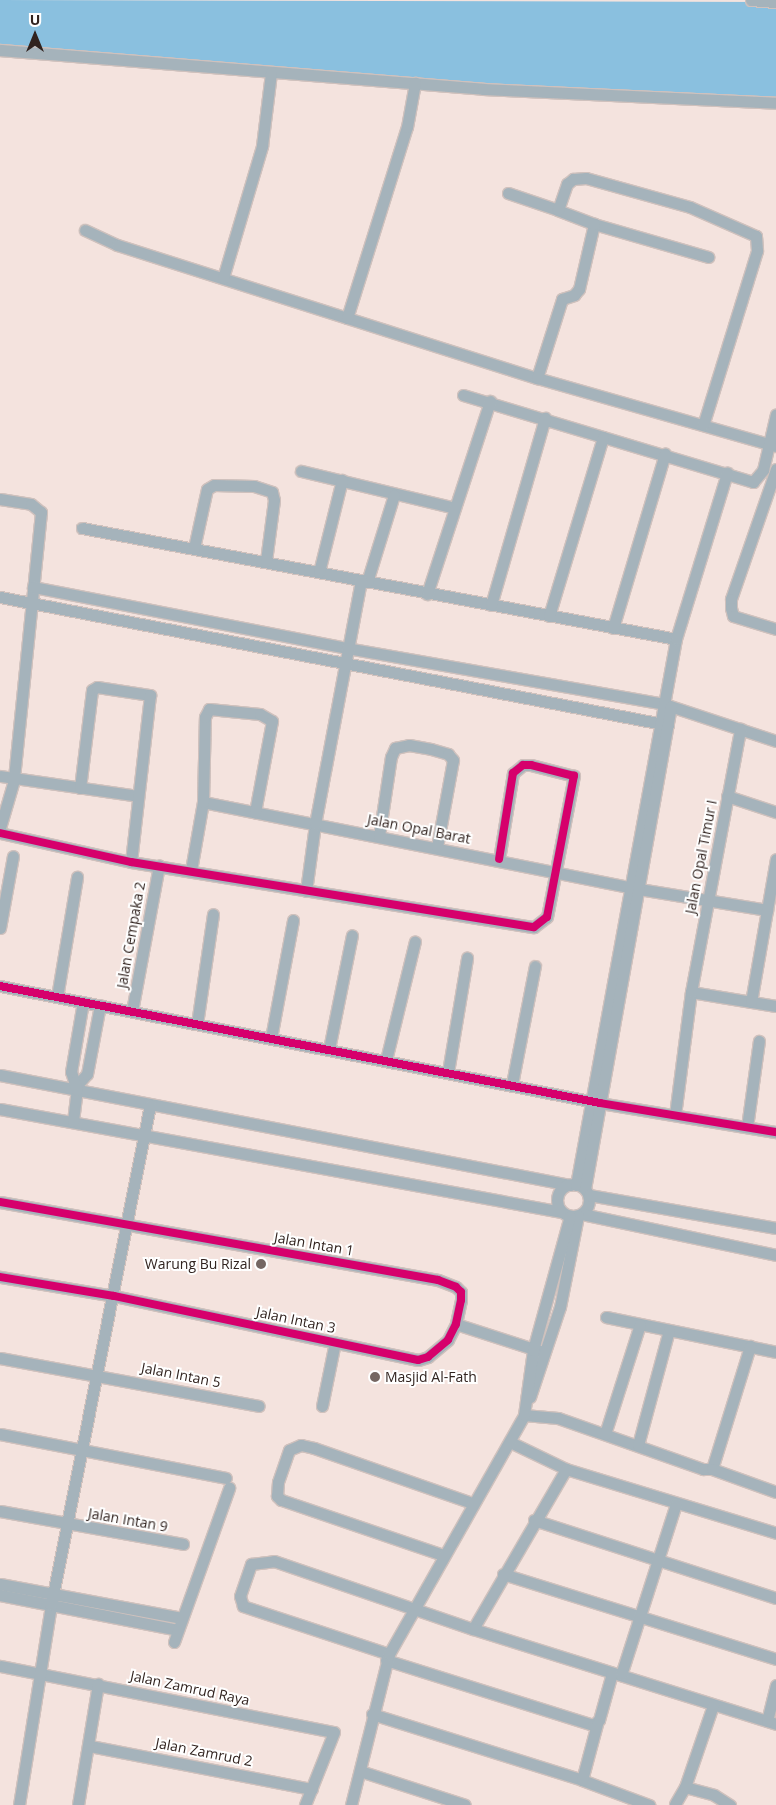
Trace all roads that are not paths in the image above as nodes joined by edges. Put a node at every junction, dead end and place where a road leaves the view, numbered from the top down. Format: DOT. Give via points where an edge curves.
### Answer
graph roads {
  1 [pos="751,0"];
  2 [pos="776,2"];
  3 [pos="0,50"];
  4 [pos="271,73"];
  5 [pos="415,83"];
  6 [pos="776,103"];
  7 [pos="508,193"];
  8 [pos="558,210"];
  9 [pos="594,224"];
  10 [pos="85,230"];
  11 [pos="708,257"];
  12 [pos="223,278"];
  13 [pos="347,318"];
  14 [pos="537,378"];
  15 [pos="463,395"];
  16 [pos="490,401"];
  17 [pos="776,414"];
  18 [pos="545,418"];
  19 [pos="703,425"];
  20 [pos="603,437"];
  21 [pos="772,445"];
  22 [pos="665,454"];
  23 [pos="301,471"];
  24 [pos="727,473"];
  25 [pos="775,474"];
  26 [pos="342,480"];
  27 [pos="394,495"];
  28 [pos="0,499"];
  29 [pos="454,508"];
  30 [pos="82,528"];
  31 [pos="194,548"];
  32 [pos="266,561"];
  33 [pos="319,572"];
  34 [pos="364,581"];
  35 [pos="33,587"];
  36 [pos="428,594"];
  37 [pos="0,597"];
  38 [pos="31,601"];
  39 [pos="491,605"];
  40 [pos="549,616"];
  41 [pos="613,628"];
  42 [pos="776,629"];
  43 [pos="676,639"];
  44 [pos="347,648"];
  45 [pos="344,665"];
  46 [pos="668,705"];
  47 [pos="664,723"];
  48 [pos="740,729"];
  49 [pos="776,741"];
  50 [pos="0,776"];
  51 [pos="14,780"];
  52 [pos="80,788"];
  53 [pos="138,796"];
  54 [pos="727,796"];
  55 [pos="203,802"];
  56 [pos="255,812"];
  57 [pos="776,812"];
  58 [pos="315,824"];
  59 [pos="0,828"];
  60 [pos="0,832"];
  61 [pos="379,836"];
  62 [pos="437,848"];
  63 [pos="13,856"];
  64 [pos="499,859"];
  65 [pos="776,859"];
  66 [pos="131,862"];
  67 [pos="160,865"];
  68 [pos="191,870"];
  69 [pos="556,871"];
  70 [pos="77,877"];
  71 [pos="634,887"];
  72 [pos="306,891"];
  73 [pos="708,900"];
  74 [pos="767,910"];
  75 [pos="213,914"];
  76 [pos="293,920"];
  77 [pos="0,928"];
  78 [pos="352,935"];
  79 [pos="414,941"];
  80 [pos="467,958"];
  81 [pos="535,966"];
  82 [pos="0,986"];
  83 [pos="691,992"];
  84 [pos="57,997"];
  85 [pos="83,1002"];
  86 [pos="751,1002"];
  87 [pos="100,1005"];
  88 [pos="776,1006"];
  89 [pos="132,1011"];
  90 [pos="197,1024"];
  91 [pos="271,1038"];
  92 [pos="759,1042"];
  93 [pos="329,1049"];
  94 [pos="386,1060"];
  95 [pos="448,1072"];
  96 [pos="0,1075"];
  97 [pos="512,1084"];
  98 [pos="77,1088"];
  99 [pos="595,1101"];
  100 [pos="150,1105"];
  101 [pos="0,1109"];
  102 [pos="675,1115"];
  103 [pos="73,1121"];
  104 [pos="746,1127"];
  105 [pos="776,1132"];
  106 [pos="144,1134"];
  107 [pos="580,1188"];
  108 [pos="0,1202"];
  109 [pos="573,1214"];
  110 [pos="126,1224"];
  111 [pos="776,1228"];
  112 [pos="776,1255"];
  113 [pos="0,1277"];
  114 [pos="114,1296"];
  115 [pos="606,1317"];
  116 [pos="456,1324"];
  117 [pos="640,1324"];
  118 [pos="669,1330"];
  119 [pos="335,1342"];
  120 [pos="750,1346"];
  121 [pos="533,1350"];
  122 [pos="546,1352"];
  123 [pos="776,1352"];
  124 [pos="0,1358"];
  125 [pos="98,1375"];
  126 [pos="259,1406"];
  127 [pos="322,1406"];
  128 [pos="524,1413"];
  129 [pos="0,1434"];
  130 [pos="605,1434"];
  131 [pos="510,1442"];
  132 [pos="638,1446"];
  133 [pos="84,1452"];
  134 [pos="566,1469"];
  135 [pos="712,1469"];
  136 [pos="776,1492"];
  137 [pos="472,1503"];
  138 [pos="676,1504"];
  139 [pos="0,1512"];
  140 [pos="534,1520"];
  141 [pos="68,1524"];
  142 [pos="776,1533"];
  143 [pos="183,1544"];
  144 [pos="443,1554"];
  145 [pos="659,1559"];
  146 [pos="503,1574"];
  147 [pos="0,1584"];
  148 [pos="0,1595"];
  149 [pos="30,1595"];
  150 [pos="776,1598"];
  151 [pos="53,1600"];
  152 [pos="68,1602"];
  153 [pos="413,1608"];
  154 [pos="640,1616"];
  155 [pos="182,1618"];
  156 [pos="473,1629"];
  157 [pos="178,1630"];
  158 [pos="174,1642"];
  159 [pos="387,1657"];
  160 [pos="776,1659"];
  161 [pos="0,1666"];
  162 [pos="40,1673"];
  163 [pos="616,1674"];
  164 [pos="98,1684"];
  165 [pos="776,1685"];
  166 [pos="713,1704"];
  167 [pos="372,1714"];
  168 [pos="772,1722"];
  169 [pos="597,1724"];
  170 [pos="90,1746"];
  171 [pos="360,1771"];
  172 [pos="582,1780"];
  173 [pos="685,1787"];
  174 [pos="312,1789"];
  175 [pos="675,1804"];
  176 [pos="19,1805"];
  177 [pos="78,1805"];
  178 [pos="305,1805"];
  179 [pos="351,1805"];
  180 [pos="465,1805"];
  181 [pos="648,1805"];
  182 [pos="730,1805"];
  1 -- 2 [label="street"];
  3 -- 4 [label="street"];
  4 -- 5 [label="street"];
  4 -- 12 [label="street" via="262,146"];
  5 -- 6 [label="street"];
  5 -- 13 [label="street" via="407,127"];
  7 -- 8 [label="street"];
  8 -- 9 [label="street"];
  8 -- 19 [label="street" via="567,184 573,179 586,178 690,208 756,236 757,251"];
  9 -- 11 [label="street"];
  9 -- 14 [label="street" via="579,289 574,295 562,299"];
  10 -- 12 [label="street" via="117,245"];
  12 -- 13 [label="street"];
  13 -- 14 [label="street"];
  14 -- 19 [label="street"];
  15 -- 16 [label="street"];
  16 -- 18 [label="street"];
  16 -- 29 [label="street"];
  17 -- 21 [label="street"];
  18 -- 20 [label="street"];
  18 -- 39 [label="street"];
  19 -- 21 [label="street"];
  20 -- 22 [label="street"];
  20 -- 40 [label="street"];
  21 -- 24 [label="street" via="763,470 753,482"];
  22 -- 24 [label="street"];
  22 -- 41 [label="street"];
  23 -- 26 [label="street"];
  24 -- 43 [label="street"];
  25 -- 42 [label="street" via="731,599 731,608 733,616"];
  26 -- 27 [label="street"];
  26 -- 33 [label="street"];
  27 -- 29 [label="street"];
  27 -- 34 [label="street"];
  28 -- 35 [label="street" via="31,504 41,512"];
  29 -- 36 [label="street"];
  30 -- 31 [label="street"];
  31 -- 32 [label="street"];
  31 -- 32 [label="street" via="207,489 214,485 254,486 272,492 274,500"];
  32 -- 33 [label="street"];
  33 -- 34 [label="street"];
  34 -- 36 [label="street"];
  34 -- 44 [label="street"];
  35 -- 38 [label="street"];
  35 -- 44 [label="street"];
  36 -- 39 [label="street"];
  37 -- 38 [label="street"];
  38 -- 45 [label="street"];
  38 -- 51 [label="street"];
  39 -- 40 [label="street"];
  40 -- 41 [label="street"];
  41 -- 43 [label="street"];
  43 -- 46 [label="street"];
  44 -- 45 [label="street"];
  44 -- 46 [label="street"];
  45 -- 47 [label="street"];
  45 -- 58 [label="street"];
  46 -- 47 [label="street"];
  46 -- 48 [label="street"];
  47 -- 71 [label="street"];
  48 -- 49 [label="street"];
  48 -- 54 [label="street, Jalan Opal Timur I"];
  50 -- 51 [label="street"];
  51 -- 52 [label="street"];
  51 -- 59 [label="street"];
  52 -- 53 [label="street"];
  52 -- 53 [label="street" via="92,690 97,687 144,693 150,695 152,702"];
  53 -- 66 [label="street"];
  54 -- 57 [label="street"];
  54 -- 73 [label="street, Jalan Opal Timur I"];
  55 -- 56 [label="street, Jalan Opal Barat"];
  55 -- 56 [label="street" via="205,718 209,709 260,714 269,718 272,726"];
  55 -- 68 [label="street"];
  56 -- 58 [label="street, Jalan Opal Barat"];
  58 -- 61 [label="street, Jalan Opal Barat"];
  58 -- 72 [label="street"];
  60 -- 66 [label="street"];
  61 -- 62 [label="street, Jalan Opal Barat"];
  61 -- 62 [label="street" via="395,748 410,745 444,752 452,757 452,764"];
  62 -- 64 [label="street, Jalan Opal Barat"];
  63 -- 77 [label="street"];
  64 -- 69 [label="street, Jalan Opal Barat"];
  64 -- 69 [label="street" via="513,773 523,764 531,764 574,776"];
  65 -- 74 [label="street"];
  66 -- 67 [label="street"];
  67 -- 68 [label="street"];
  67 -- 89 [label="street, Jalan Cempaka 2"];
  68 -- 72 [label="street"];
  69 -- 71 [label="street, Jalan Opal Barat"];
  69 -- 72 [label="street" via="547,916 534,927"];
  70 -- 84 [label="street"];
  71 -- 73 [label="street, Jalan Opal Barat"];
  71 -- 99 [label="street"];
  73 -- 74 [label="street, Jalan Opal Barat"];
  73 -- 83 [label="street, Jalan Opal Timur I"];
  74 -- 86 [label="street"];
  75 -- 90 [label="street"];
  76 -- 91 [label="street"];
  78 -- 93 [label="street"];
  79 -- 94 [label="street"];
  80 -- 95 [label="street"];
  81 -- 97 [label="street"];
  82 -- 84 [label="street"];
  83 -- 86 [label="street"];
  83 -- 102 [label="street, Jalan Opal Timur I"];
  84 -- 85 [label="street"];
  85 -- 87 [label="street"];
  85 -- 98 [label="street" via="71,1072"];
  86 -- 88 [label="street"];
  87 -- 89 [label="street"];
  87 -- 98 [label="street" via="87,1074"];
  89 -- 90 [label="street"];
  90 -- 91 [label="street"];
  91 -- 93 [label="street"];
  92 -- 104 [label="street"];
  93 -- 94 [label="street"];
  94 -- 95 [label="street"];
  95 -- 97 [label="street"];
  96 -- 98 [label="street"];
  97 -- 99 [label="street"];
  98 -- 100 [label="street"];
  98 -- 103 [label="street"];
  99 -- 102 [label="street"];
  99 -- 107 [label="street"];
  100 -- 106 [label="street"];
  100 -- 107 [label="street"];
  101 -- 103 [label="street"];
  102 -- 104 [label="street"];
  103 -- 106 [label="street"];
  104 -- 105 [label="street"];
  106 -- 109 [label="street"];
  106 -- 110 [label="street"];
  107 -- 109 [label="street" via="589,1202"];
  107 -- 109 [label="street" via="559,1193 557,1200"];
  107 -- 111 [label="street"];
  108 -- 110 [label="street"];
  109 -- 112 [label="street"];
  109 -- 121 [label="street"];
  109 -- 122 [label="street" via="568,1276"];
  110 -- 114 [label="street"];
  110 -- 116 [label="street, Jalan Intan 1" via="449,1283 461,1292"];
  113 -- 114 [label="street, Jalan Intan 3"];
  114 -- 119 [label="street, Jalan Intan 3"];
  114 -- 125 [label="street"];
  115 -- 117 [label="street"];
  116 -- 119 [label="street, Jalan Intan 3" via="448,1340 437,1351 418,1360"];
  116 -- 121 [label="street"];
  117 -- 118 [label="street"];
  117 -- 130 [label="street"];
  118 -- 120 [label="street"];
  118 -- 132 [label="street"];
  119 -- 127 [label="street"];
  120 -- 123 [label="street"];
  120 -- 135 [label="street"];
  121 -- 122 [label="street"];
  121 -- 128 [label="street"];
  122 -- 128 [label="street"];
  124 -- 125 [label="street, Jalan Intan 5"];
  125 -- 126 [label="street, Jalan Intan 5"];
  125 -- 133 [label="street"];
  128 -- 130 [label="street" via="558,1418"];
  128 -- 131 [label="street"];
  129 -- 133 [label="street"];
  130 -- 132 [label="street"];
  131 -- 134 [label="street"];
  131 -- 137 [label="street"];
  132 -- 135 [label="street" via="703,1469"];
  133 -- 141 [label="street"];
  133 -- 155 [label="street" via="228,1483"];
  134 -- 138 [label="street"];
  134 -- 140 [label="street"];
  135 -- 136 [label="street"];
  137 -- 144 [label="street"];
  137 -- 144 [label="street" via="314,1448 301,1445 289,1450 278,1482 277,1496 280,1500"];
  138 -- 142 [label="street"];
  138 -- 145 [label="street"];
  139 -- 141 [label="street, Jalan Intan 9"];
  140 -- 145 [label="street"];
  140 -- 146 [label="street"];
  141 -- 143 [label="street, Jalan Intan 9"];
  141 -- 151 [label="street"];
  144 -- 153 [label="street"];
  145 -- 150 [label="street"];
  145 -- 154 [label="street"];
  146 -- 154 [label="street"];
  146 -- 156 [label="street"];
  147 -- 149 [label="street"];
  148 -- 149 [label="street"];
  149 -- 151 [label="street"];
  151 -- 152 [label="street"];
  151 -- 162 [label="street"];
  152 -- 155 [label="street"];
  152 -- 157 [label="street"];
  153 -- 156 [label="street"];
  153 -- 159 [label="street"];
  153 -- 159 [label="street" via="274,1561 251,1564 245,1574 240,1596 243,1606"];
  154 -- 160 [label="street"];
  154 -- 163 [label="street"];
  155 -- 157 [label="street"];
  156 -- 163 [label="street"];
  157 -- 158 [label="street"];
  159 -- 167 [label="street"];
  159 -- 169 [label="street" via="579,1721"];
  161 -- 162 [label="street, Jalan Zamrud Raya"];
  162 -- 164 [label="street, Jalan Zamrud Raya"];
  162 -- 176 [label="street"];
  163 -- 166 [label="street"];
  163 -- 169 [label="street"];
  164 -- 170 [label="street"];
  164 -- 174 [label="street, Jalan Zamrud Raya" via="334,1732"];
  165 -- 168 [label="street"];
  166 -- 168 [label="street"];
  166 -- 173 [label="street"];
  167 -- 171 [label="street"];
  167 -- 172 [label="street"];
  169 -- 172 [label="street"];
  170 -- 174 [label="street, Jalan Zamrud 2"];
  170 -- 177 [label="street"];
  171 -- 179 [label="street"];
  171 -- 180 [label="street"];
  172 -- 181 [label="street"];
  173 -- 175 [label="street"];
  173 -- 182 [label="street" via="714,1795"];
  174 -- 178 [label="street"];
}
